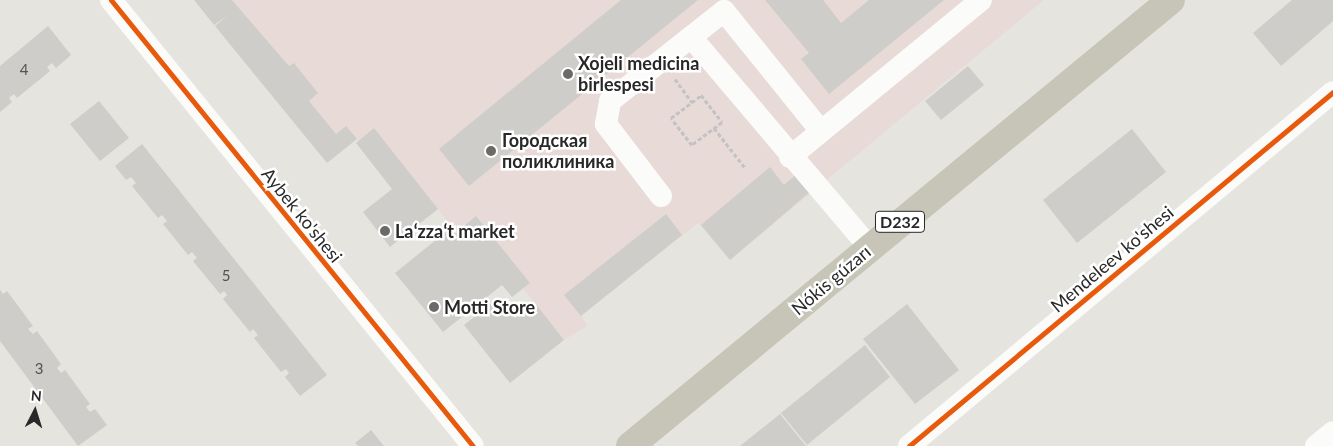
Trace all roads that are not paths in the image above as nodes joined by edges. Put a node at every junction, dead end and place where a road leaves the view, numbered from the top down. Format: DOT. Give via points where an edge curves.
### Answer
graph roads {
  1 [pos="111,0"];
  2 [pos="981,0"];
  3 [pos="1171,0"];
  4 [pos="691,37"];
  5 [pos="1333,92"];
  6 [pos="821,131"];
  7 [pos="790,157"];
  8 [pos="661,196"];
  9 [pos="869,248"];
  10 [pos="1333,432"];
  11 [pos="473,446"];
  12 [pos="630,446"];
  13 [pos="909,446"];
  14 [pos="1316,446"];
  1 -- 11 [label="street, Aybek ko'shesi"];
  2 -- 6 [label="street"];
  3 -- 9 [label="main road, Nókis gúzarı / D232"];
  4 -- 6 [label="street" via="724,11"];
  4 -- 7 [label="street"];
  4 -- 8 [label="street" via="610,101 606,124"];
  5 -- 13 [label="street, Mendeleev ko'shesi"];
  6 -- 7 [label="street"];
  7 -- 9 [label="street"];
  9 -- 12 [label="main road, Nókis gúzarı / D232"];
  10 -- 14 [label="street"];
}
